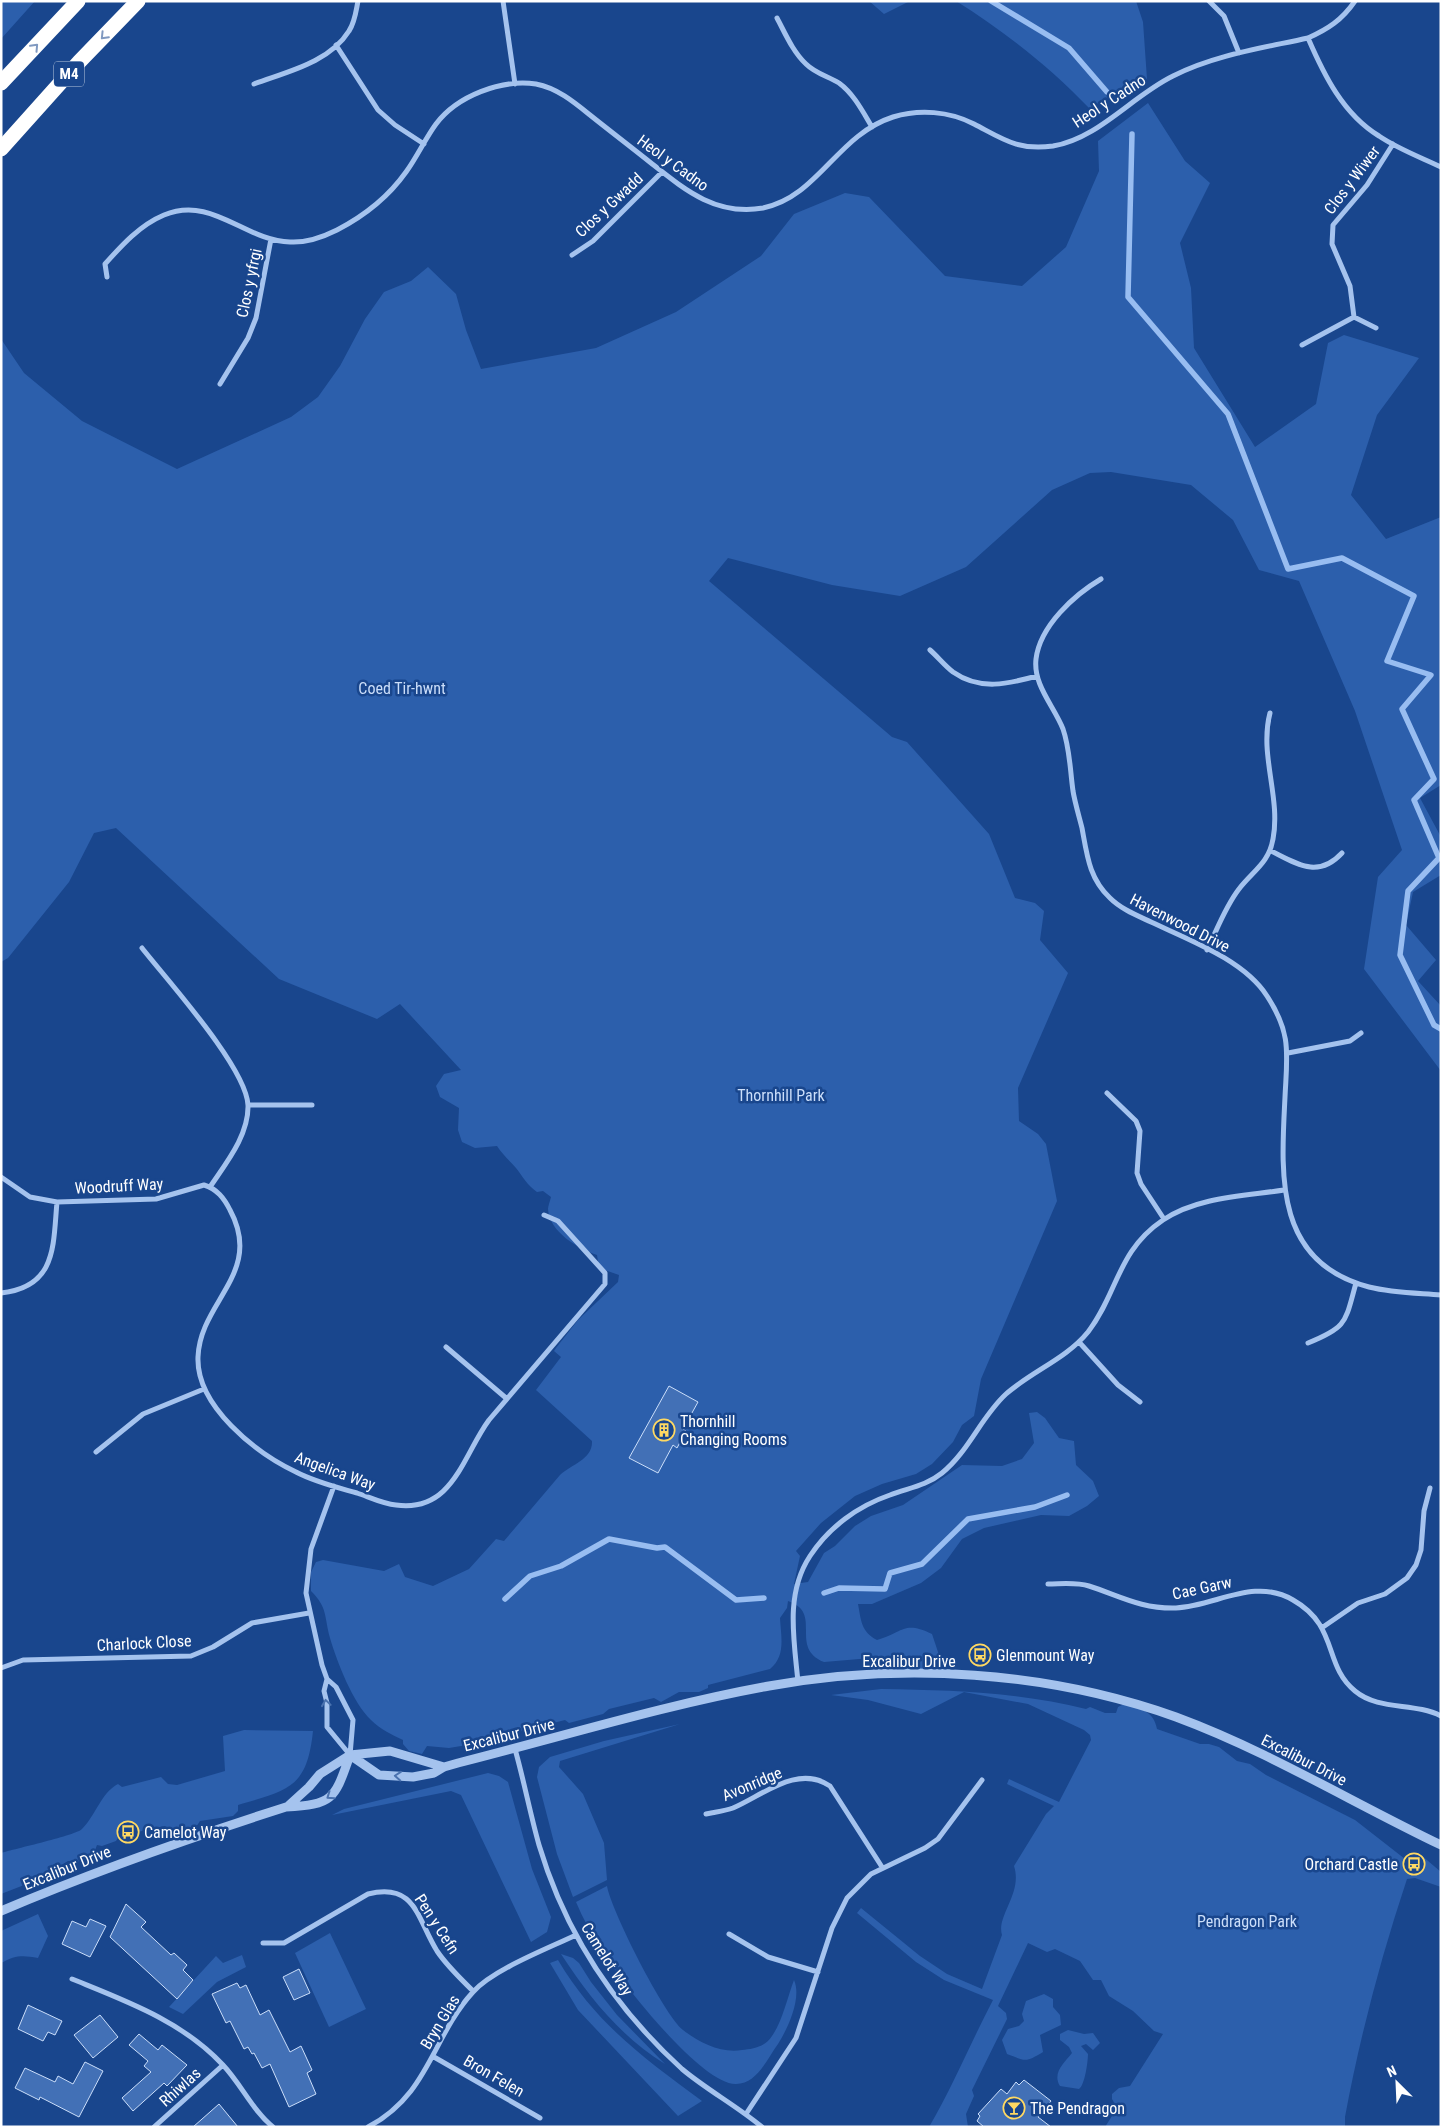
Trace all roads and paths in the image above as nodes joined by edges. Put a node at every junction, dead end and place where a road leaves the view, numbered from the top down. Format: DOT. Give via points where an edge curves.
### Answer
graph roads {
  1 [pos="78,1"];
  2 [pos="138,1"];
  3 [pos="358,1"];
  4 [pos="503,1"];
  5 [pos="1209,1"];
  6 [pos="1355,1"];
  7 [pos="777,18"];
  8 [pos="1308,38"];
  9 [pos="336,45"];
  10 [pos="1239,53"];
  11 [pos="1,83"];
  12 [pos="254,84"];
  13 [pos="515,84"];
  14 [pos="872,127"];
  15 [pos="424,144"];
  16 [pos="1393,144"];
  17 [pos="1,148"];
  18 [pos="1441,167"];
  19 [pos="662,172"];
  20 [pos="271,240"];
  21 [pos="572,255"];
  22 [pos="107,277"];
  23 [pos="1354,317"];
  24 [pos="1376,328"];
  25 [pos="1302,345"];
  26 [pos="220,384"];
  27 [pos="1101,579"];
  28 [pos="930,650"];
  29 [pos="1037,676"];
  30 [pos="1270,713"];
  31 [pos="1271,851"];
  32 [pos="1342,853"];
  33 [pos="142,948"];
  34 [pos="1207,950"];
  35 [pos="1360,1032"];
  36 [pos="1288,1053"];
  37 [pos="1107,1093"];
  38 [pos="248,1105"];
  39 [pos="312,1105"];
  40 [pos="1,1178"];
  41 [pos="210,1187"];
  42 [pos="1284,1190"];
  43 [pos="57,1202"];
  44 [pos="544,1215"];
  45 [pos="1164,1219"];
  46 [pos="1356,1283"];
  47 [pos="1,1293"];
  48 [pos="1441,1295"];
  49 [pos="1079,1342"];
  50 [pos="1308,1343"];
  51 [pos="446,1347"];
  52 [pos="204,1389"];
  53 [pos="506,1398"];
  54 [pos="1140,1402"];
  55 [pos="96,1452"];
  56 [pos="334,1486"];
  57 [pos="1430,1488"];
  58 [pos="1048,1584"];
  59 [pos="310,1613"];
  60 [pos="1323,1627"];
  61 [pos="1,1668"];
  62 [pos="327,1679"];
  63 [pos="798,1682"];
  64 [pos="1441,1716"];
  65 [pos="515,1749"];
  66 [pos="350,1755"];
  67 [pos="444,1767"];
  68 [pos="982,1780"];
  69 [pos="286,1808"];
  70 [pos="706,1814"];
  71 [pos="1441,1846"];
  72 [pos="882,1867"];
  73 [pos="1,1912"];
  74 [pos="729,1934"];
  75 [pos="576,1935"];
  76 [pos="264,1943"];
  77 [pos="818,1972"];
  78 [pos="72,1979"];
  79 [pos="474,1991"];
  80 [pos="434,2056"];
  81 [pos="223,2065"];
  82 [pos="746,2114"];
  83 [pos="540,2118"];
  84 [pos="154,2127"];
  85 [pos="273,2127"];
  86 [pos="368,2127"];
  87 [pos="762,2127"];
  11 -- 1 [label="highway, M4, one-way"];
  2 -- 17 [label="highway, M4, one-way"];
  3 -- 9 [label="street" via="348,32"];
  4 -- 13 [label="street"];
  5 -- 10 [label="street" via="1224,16"];
  6 -- 8 [label="street, Heol y Cadno" via="1334,25"];
  7 -- 14 [label="street" via="804,63 849,92"];
  8 -- 10 [label="street, Heol y Cadno"];
  8 -- 16 [label="street" via="1324,74 1344,103 1367,128"];
  9 -- 12 [label="street" via="321,58"];
  9 -- 15 [label="street" via="378,110"];
  10 -- 14 [label="street, Heol y Cadno" via="1194,66 1171,77 1086,134 1054,146 1012,144 972,123 938,113 905,114"];
  13 -- 15 [label="street, Heol y Cadno" via="489,89 461,102 441,119"];
  13 -- 19 [label="street, Heol y Cadno" via="539,85 562,94"];
  14 -- 19 [label="street, Heol y Cadno" via="843,147 792,198 760,208 726,209 710,204"];
  15 -- 20 [label="street, Heol y Cadno" via="391,190 357,218 317,238 289,242"];
  16 -- 18 [label="street"];
  16 -- 23 [label="street, Clos y Wiwer" via="1367,185 1333,224 1332,244 1350,286"];
  19 -- 21 [label="street, Clos y Gwadd" via="592,241"];
  20 -- 22 [label="street, Heol y Cadno" via="214,214 182,211 166,214 135,233 118,250 106,264"];
  20 -- 26 [label="street, Clos y yfrgi" via="256,318 248,338"];
  23 -- 24 [label="street"];
  23 -- 25 [label="street"];
  27 -- 29 [label="street, Havenwood Drive" via="1087,587 1050,625 1036,657"];
  28 -- 29 [label="street" via="952,671 981,684 995,686"];
  29 -- 34 [label="street, Havenwood Drive" via="1064,732 1093,877 1121,907"];
  30 -- 31 [label="street" via="1268,758 1275,824"];
  31 -- 32 [label="street" via="1312,868 1332,864"];
  31 -- 34 [label="street" via="1259,870 1239,888"];
  33 -- 38 [label="street" via="232,1064"];
  34 -- 36 [label="street, Havenwood Drive" via="1236,966 1258,984 1282,1024"];
  35 -- 36 [label="street" via="1350,1042"];
  36 -- 42 [label="street, Havenwood Drive"];
  37 -- 45 [label="street" via="1136,1121 1140,1131 1137,1173"];
  38 -- 39 [label="street"];
  38 -- 41 [label="street" via="238,1144"];
  40 -- 43 [label="street, Woodruff Way" via="30,1197"];
  41 -- 43 [label="street, Woodruff Way" via="195,1186 156,1199"];
  41 -- 52 [label="street, Angelica Way" via="228,1205 237,1222 240,1238 233,1278 206,1323 200,1344 199,1374"];
  42 -- 45 [label="street" via="1203,1203"];
  42 -- 46 [label="street, Havenwood Drive" via="1291,1218 1308,1249 1326,1267"];
  43 -- 47 [label="street" via="48,1266 30,1283"];
  44 -- 53 [label="street, Angelica Way" via="558,1221 606,1273 607,1278"];
  45 -- 49 [label="street" via="1141,1237 1129,1253 1101,1312"];
  46 -- 48 [label="street, Havenwood Drive" via="1394,1292"];
  46 -- 50 [label="street" via="1340,1327"];
  49 -- 54 [label="street" via="1118,1386"];
  49 -- 63 [label="street" via="1007,1394 984,1417 962,1452 941,1474 925,1485 860,1509 820,1543 795,1588 793,1617"];
  51 -- 53 [label="street"];
  52 -- 55 [label="street" via="143,1414"];
  52 -- 56 [label="street, Angelica Way" via="228,1421 260,1451 295,1472"];
  53 -- 56 [label="street, Angelica Way" via="478,1435 457,1477 435,1498 424,1503 397,1506"];
  56 -- 59 [label="street" via="311,1549 306,1593"];
  57 -- 60 [label="street" via="1424,1511 1421,1550 1407,1578 1384,1594 1358,1603"];
  58 -- 60 [label="street, Cae Garw" via="1087,1585 1131,1602 1163,1608 1262,1591 1292,1599 1315,1616"];
  59 -- 61 [label="street, Charlock Close" via="252,1623 213,1647 191,1656 23,1660"];
  59 -- 62 [label="street"];
  60 -- 64 [label="street, Cae Garw" via="1338,1670 1363,1697"];
  62 -- 66 [label="street" via="336,1687 353,1720"];
  66 -- 62 [label="street, one-way" via="327,1727 324,1691"];
  63 -- 65 [label="street, Excalibur Drive" via="709,1699"];
  63 -- 71 [label="street, Excalibur Drive" via="892,1673 982,1677 1038,1683 1122,1701 1179,1718 1242,1745"];
  65 -- 67 [label="street, Excalibur Drive"];
  65 -- 75 [label="street, Camelot Way" via="539,1845"];
  66 -- 67 [label="street, Excalibur Drive" via="390,1751"];
  67 -- 66 [label="street, Excalibur Drive, one-way" via="434,1773 413,1777 379,1775"];
  66 -- 69 [label="street, Excalibur Drive" via="320,1774"];
  66 -- 69 [label="street, Excalibur Drive, one-way" via="334,1795 303,1807"];
  68 -- 72 [label="street" via="938,1839"];
  69 -- 73 [label="street, Excalibur Drive" via="134,1858"];
  70 -- 72 [label="street, Avonridge" via="731,1809 796,1779 809,1777 821,1780 830,1786"];
  72 -- 77 [label="street" via="859,1884 847,1898 832,1928"];
  74 -- 77 [label="street" via="768,1957"];
  75 -- 79 [label="street, Bryn Glas" via="505,1970"];
  75 -- 82 [label="street, Camelot Way" via="602,1979 643,2031 684,2070"];
  76 -- 79 [label="street, Pen y Cefn" via="284,1943 368,1894 384,1890 398,1893 409,1899 437,1950"];
  77 -- 82 [label="street" via="796,2038"];
  78 -- 81 [label="street" via="177,2026 196,2038"];
  79 -- 80 [label="street, Bryn Glas"];
  80 -- 83 [label="street, Bron Felen"];
  80 -- 86 [label="street, Bryn Glas" via="408,2096 380,2121"];
  81 -- 84 [label="street, Rhiwlas"];
  81 -- 85 [label="street" via="244,2089 262,2118"];
  82 -- 87 [label="street, Camelot Way"];
}
